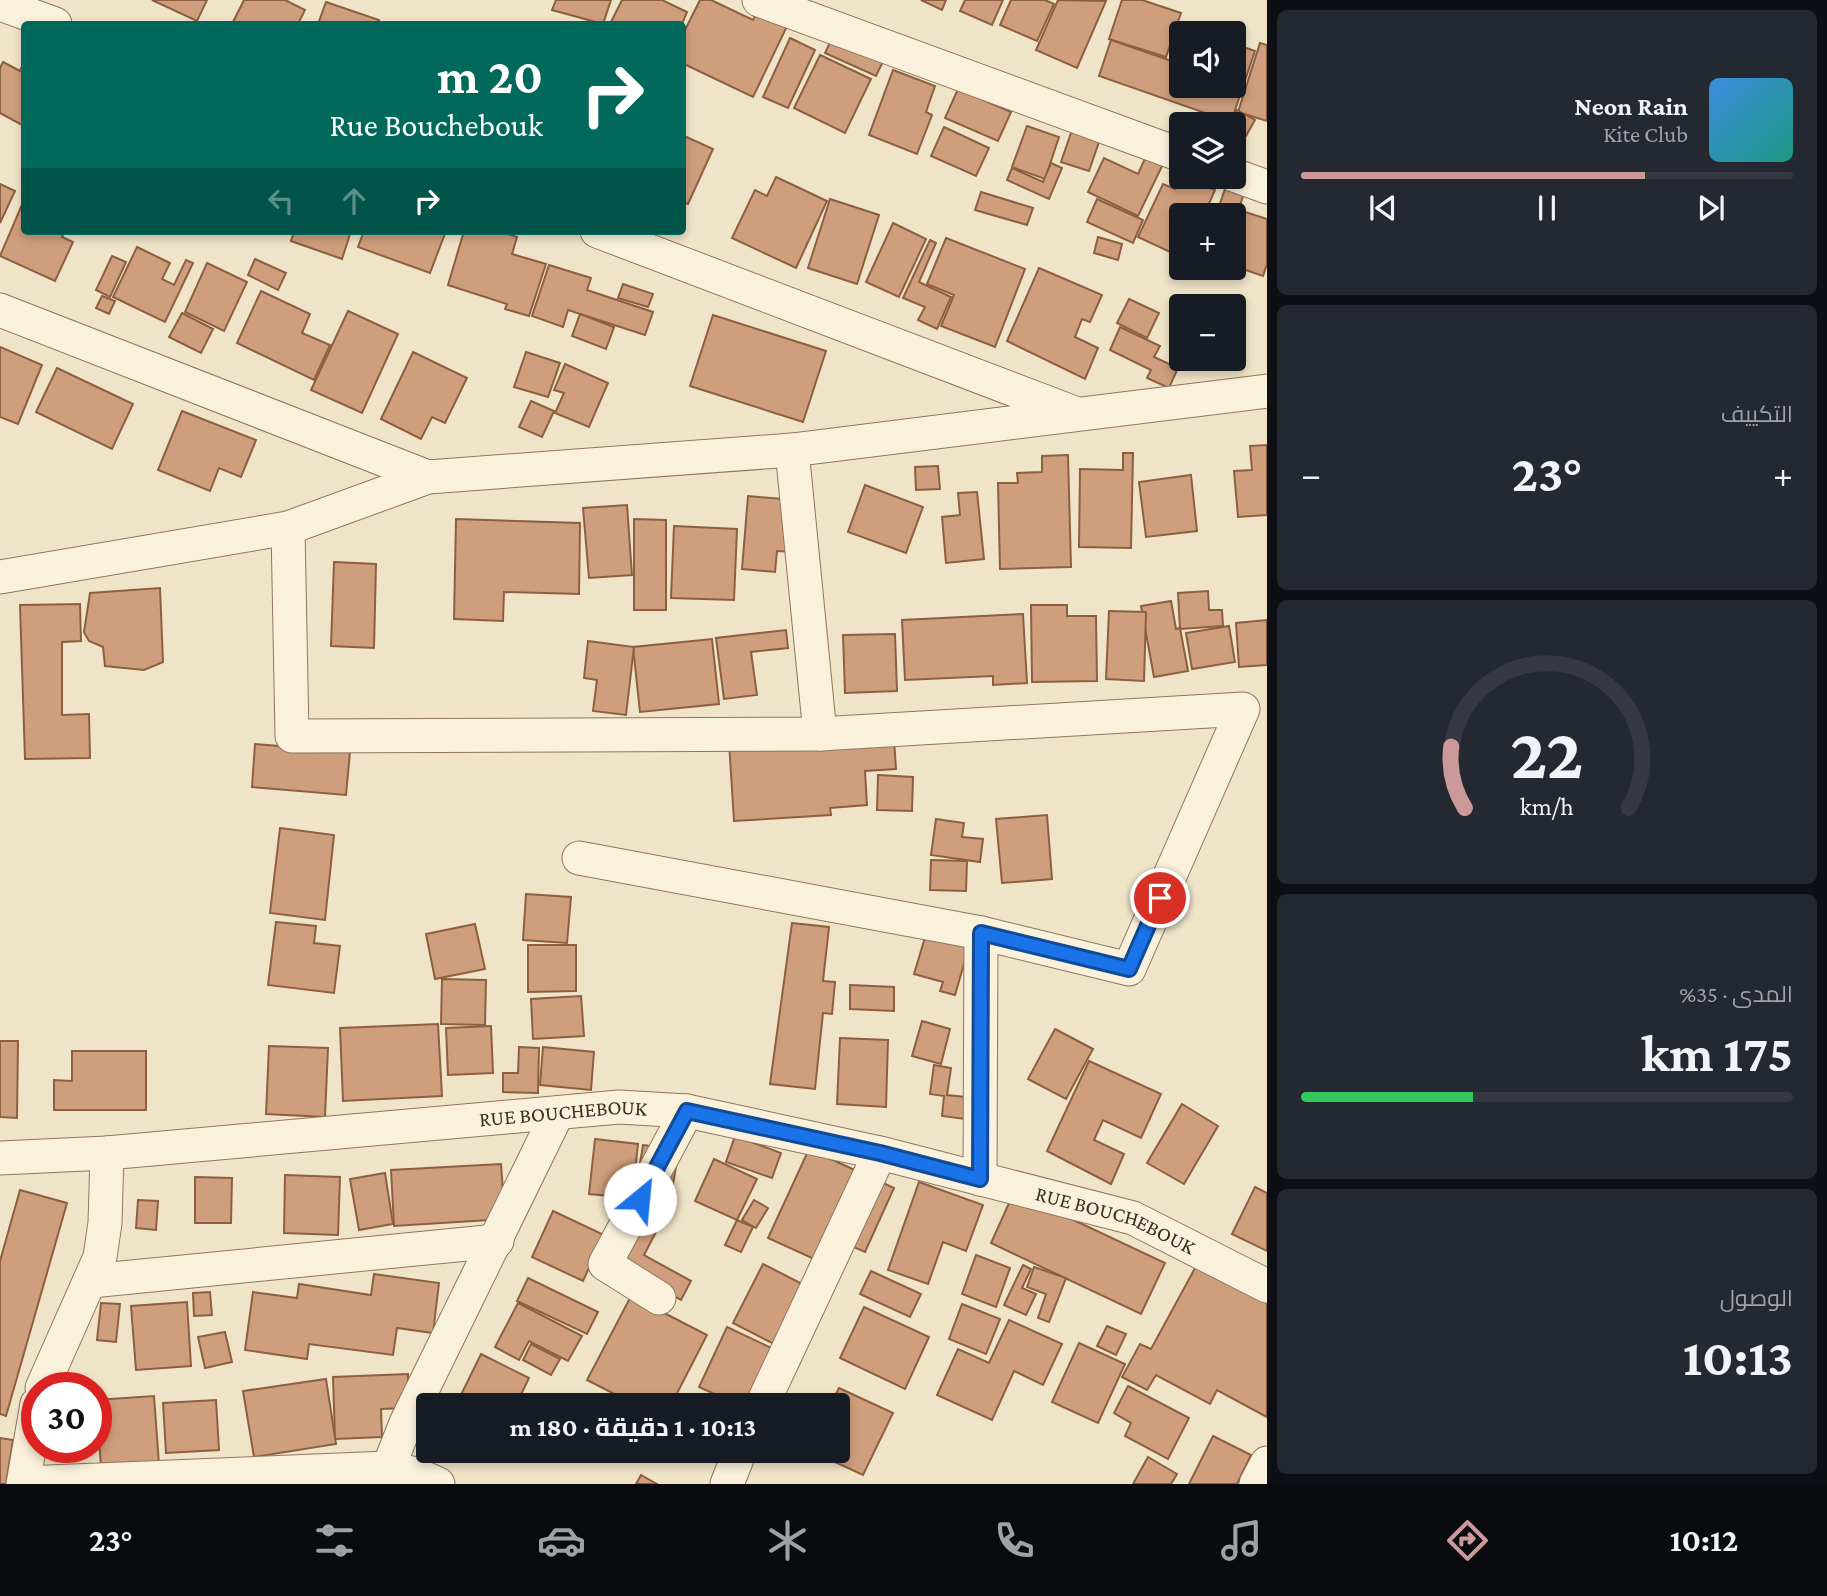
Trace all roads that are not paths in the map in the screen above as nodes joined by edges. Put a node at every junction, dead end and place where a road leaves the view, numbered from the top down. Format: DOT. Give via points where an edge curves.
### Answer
graph roads {
  1 [pos="760,0"];
  2 [pos="0,4"];
  3 [pos="47,21"];
  4 [pos="1169,151"];
  5 [pos="1246,179"];
  6 [pos="1267,187"];
  7 [pos="607,235"];
  8 [pos="0,310"];
  9 [pos="1267,391"];
  10 [pos="1077,414"];
  11 [pos="792,450"];
  12 [pos="428,477"];
  13 [pos="288,528"];
  14 [pos="0,576"];
  15 [pos="820,734"];
  16 [pos="579,858"];
  17 [pos="981,933"];
  18 [pos="687,1111"];
  19 [pos="557,1114"];
  20 [pos="107,1153"];
  21 [pos="880,1153"];
  22 [pos="0,1158"];
  23 [pos="980,1179"];
  24 [pos="497,1241"];
  25 [pos="91,1281"];
  26 [pos="1267,1286"];
  27 [pos="659,1298"];
  28 [pos="48,1372"];
  29 [pos="768,1393"];
  30 [pos="27,1463"];
  31 [pos="735,1463"];
  32 [pos="385,1476"];
  33 [pos="24,1483"];
  34 [pos="438,1484"];
  35 [pos="727,1484"];
  1 -- 4 [label="street"];
  2 -- 3 [label="street"];
  5 -- 6 [label="street"];
  7 -- 10 [label="street"];
  8 -- 12 [label="street"];
  9 -- 10 [label="street"];
  10 -- 11 [label="street"];
  11 -- 12 [label="street"];
  11 -- 15 [label="street"];
  12 -- 13 [label="street"];
  13 -- 14 [label="street"];
  13 -- 15 [label="street" via="292,736"];
  15 -- 17 [label="street" via="1243,709 1129,969"];
  16 -- 17 [label="street"];
  17 -- 23 [label="street"];
  18 -- 19 [label="street, RUE BOUCHEBOUK" via="619,1107"];
  18 -- 21 [label="street, RUE BOUCHEBOUK"];
  18 -- 27 [label="street" via="605,1264"];
  19 -- 20 [label="street, RUE BOUCHEBOUK"];
  19 -- 24 [label="street"];
  20 -- 22 [label="street, RUE BOUCHEBOUK"];
  20 -- 25 [label="street" via="104,1231"];
  21 -- 23 [label="street, RUE BOUCHEBOUK"];
  21 -- 29 [label="street"];
  23 -- 26 [label="street, RUE BOUCHEBOUK" via="1133,1219"];
  24 -- 25 [label="street"];
  24 -- 32 [label="street" via="406,1423"];
  25 -- 28 [label="street"];
  30 -- 33 [label="street"];
  31 -- 35 [label="street"];
  32 -- 33 [label="street"];
  32 -- 34 [label="street" via="416,1474"];
}
